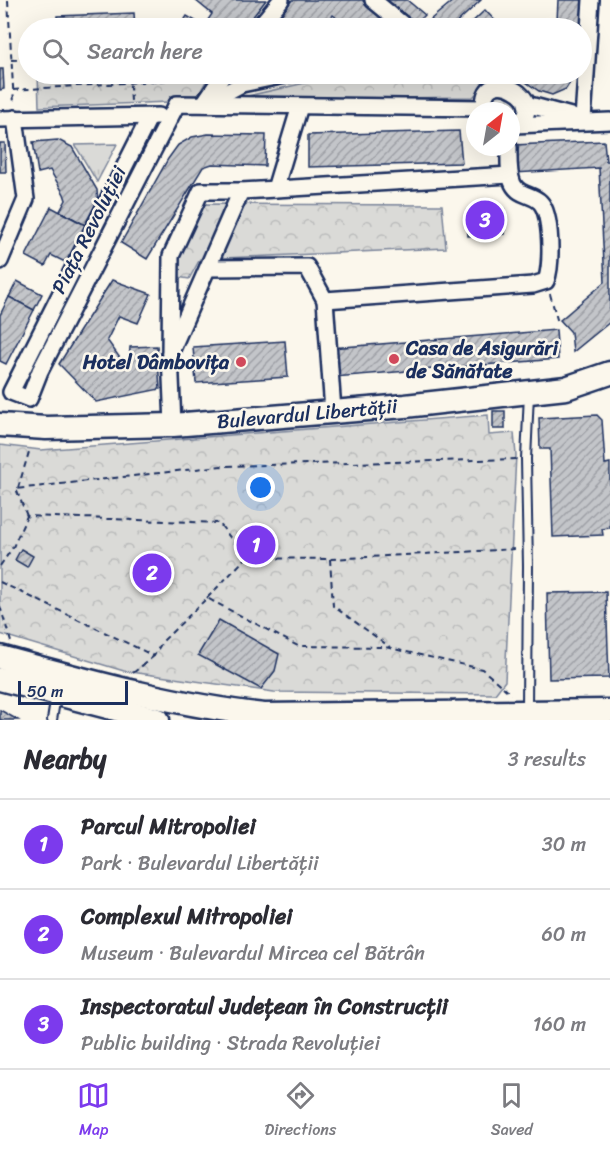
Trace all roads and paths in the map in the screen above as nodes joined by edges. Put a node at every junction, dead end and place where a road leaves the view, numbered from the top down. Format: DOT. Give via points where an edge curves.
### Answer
graph roads {
  1 [pos="8,0"];
  2 [pos="281,0"];
  3 [pos="373,0"];
  4 [pos="591,0"];
  5 [pos="266,18"];
  6 [pos="395,18"];
  7 [pos="590,18"];
  8 [pos="11,60"];
  9 [pos="18,60"];
  10 [pos="90,84"];
  11 [pos="129,84"];
  12 [pos="216,84"];
  13 [pos="242,84"];
  14 [pos="497,84"];
  15 [pos="507,84"];
  16 [pos="588,84"];
  17 [pos="13,90"];
  18 [pos="486,102"];
  19 [pos="526,104"];
  20 [pos="202,105"];
  21 [pos="300,106"];
  22 [pos="466,109"];
  23 [pos="132,115"];
  24 [pos="150,116"];
  25 [pos="170,117"];
  26 [pos="7,119"];
  27 [pos="520,119"];
  28 [pos="587,119"];
  29 [pos="610,121"];
  30 [pos="520,125"];
  31 [pos="503,156"];
  32 [pos="508,156"];
  33 [pos="506,175"];
  34 [pos="275,189"];
  35 [pos="241,190"];
  36 [pos="5,235"];
  37 [pos="0,261"];
  38 [pos="208,268"];
  39 [pos="546,281"];
  40 [pos="325,300"];
  41 [pos="558,323"];
  42 [pos="170,354"];
  43 [pos="610,373"];
  44 [pos="529,393"];
  45 [pos="333,411"];
  46 [pos="0,425"];
  47 [pos="173,425"];
  48 [pos="29,452"];
  49 [pos="526,459"];
  50 [pos="18,488"];
  51 [pos="27,516"];
  52 [pos="528,548"];
  53 [pos="246,558"];
  54 [pos="330,559"];
  55 [pos="0,566"];
  56 [pos="0,582"];
  57 [pos="207,598"];
  58 [pos="0,606"];
  59 [pos="393,649"];
  60 [pos="6,652"];
  61 [pos="154,656"];
  62 [pos="132,674"];
  63 [pos="0,679"];
  64 [pos="56,695"];
  65 [pos="520,705"];
  66 [pos="610,711"];
  67 [pos="127,717"];
  68 [pos="52,720"];
  69 [pos="158,720"];
  1 -- 8 [label="path"];
  2 -- 5 [label="street"];
  3 -- 6 [label="street"];
  4 -- 7 [label="street"];
  8 -- 9 [label="path"];
  8 -- 17 [label="path"];
  10 -- 17 [label="path"];
  11 -- 23 [label="path"];
  12 -- 20 [label="street"];
  13 -- 20 [label="street"];
  14 -- 18 [label="street"];
  15 -- 19 [label="street" via="520,92"];
  16 -- 28 [label="street"];
  17 -- 26 [label="path"];
  19 -- 27 [label="street"];
  19 -- 28 [label="street"];
  20 -- 21 [label="street"];
  20 -- 25 [label="street" via="177,104"];
  21 -- 22 [label="street"];
  21 -- 34 [label="street"];
  23 -- 24 [label="street"];
  23 -- 26 [label="street"];
  24 -- 25 [label="street"];
  24 -- 25 [label="street, Piața Revoluției" via="11,392 29,399"];
  26 -- 36 [label="street" via="26,191 24,208"];
  28 -- 29 [label="street"];
  28 -- 30 [label="street"];
  31 -- 33 [label="street"];
  32 -- 33 [label="street"];
  33 -- 34 [label="street"];
  33 -- 39 [label="street" via="519,192 536,199 546,211 550,271"];
  34 -- 35 [label="street"];
  35 -- 38 [label="street"];
  35 -- 42 [label="street" via="201,191 171,256"];
  36 -- 37 [label="street"];
  38 -- 40 [label="street" via="307,267"];
  38 -- 42 [label="street"];
  39 -- 40 [label="street"];
  39 -- 41 [label="path"];
  40 -- 45 [label="street"];
  42 -- 47 [label="street"];
  43 -- 44 [label="main road, Bulevardul Libertății" via="583,385"];
  44 -- 45 [label="main road, Bulevardul Libertății"];
  44 -- 49 [label="lane"];
  45 -- 47 [label="main road, Bulevardul Libertății"];
  46 -- 47 [label="main road, Bulevardul Libertății"];
  48 -- 50 [label="path"];
  49 -- 51 [label="path" via="222,466 16,489"];
  49 -- 52 [label="lane"];
  51 -- 53 [label="path" via="219,523"];
  51 -- 55 [label="path"];
  52 -- 54 [label="path"];
  52 -- 65 [label="lane"];
  53 -- 54 [label="path"];
  53 -- 57 [label="path"];
  54 -- 59 [label="path" via="333,606"];
  56 -- 61 [label="path"];
  57 -- 59 [label="path" via="298,646"];
  57 -- 61 [label="path" via="162,642"];
  58 -- 60 [label="path"];
  59 -- 65 [label="path" via="482,669"];
  60 -- 65 [label="main road" via="131,693 253,714 318,716"];
  61 -- 62 [label="path"];
  63 -- 64 [label="main road"];
  64 -- 67 [label="main road"];
  64 -- 68 [label="lane"];
  65 -- 66 [label="main road"];
  67 -- 69 [label="main road"];
}
